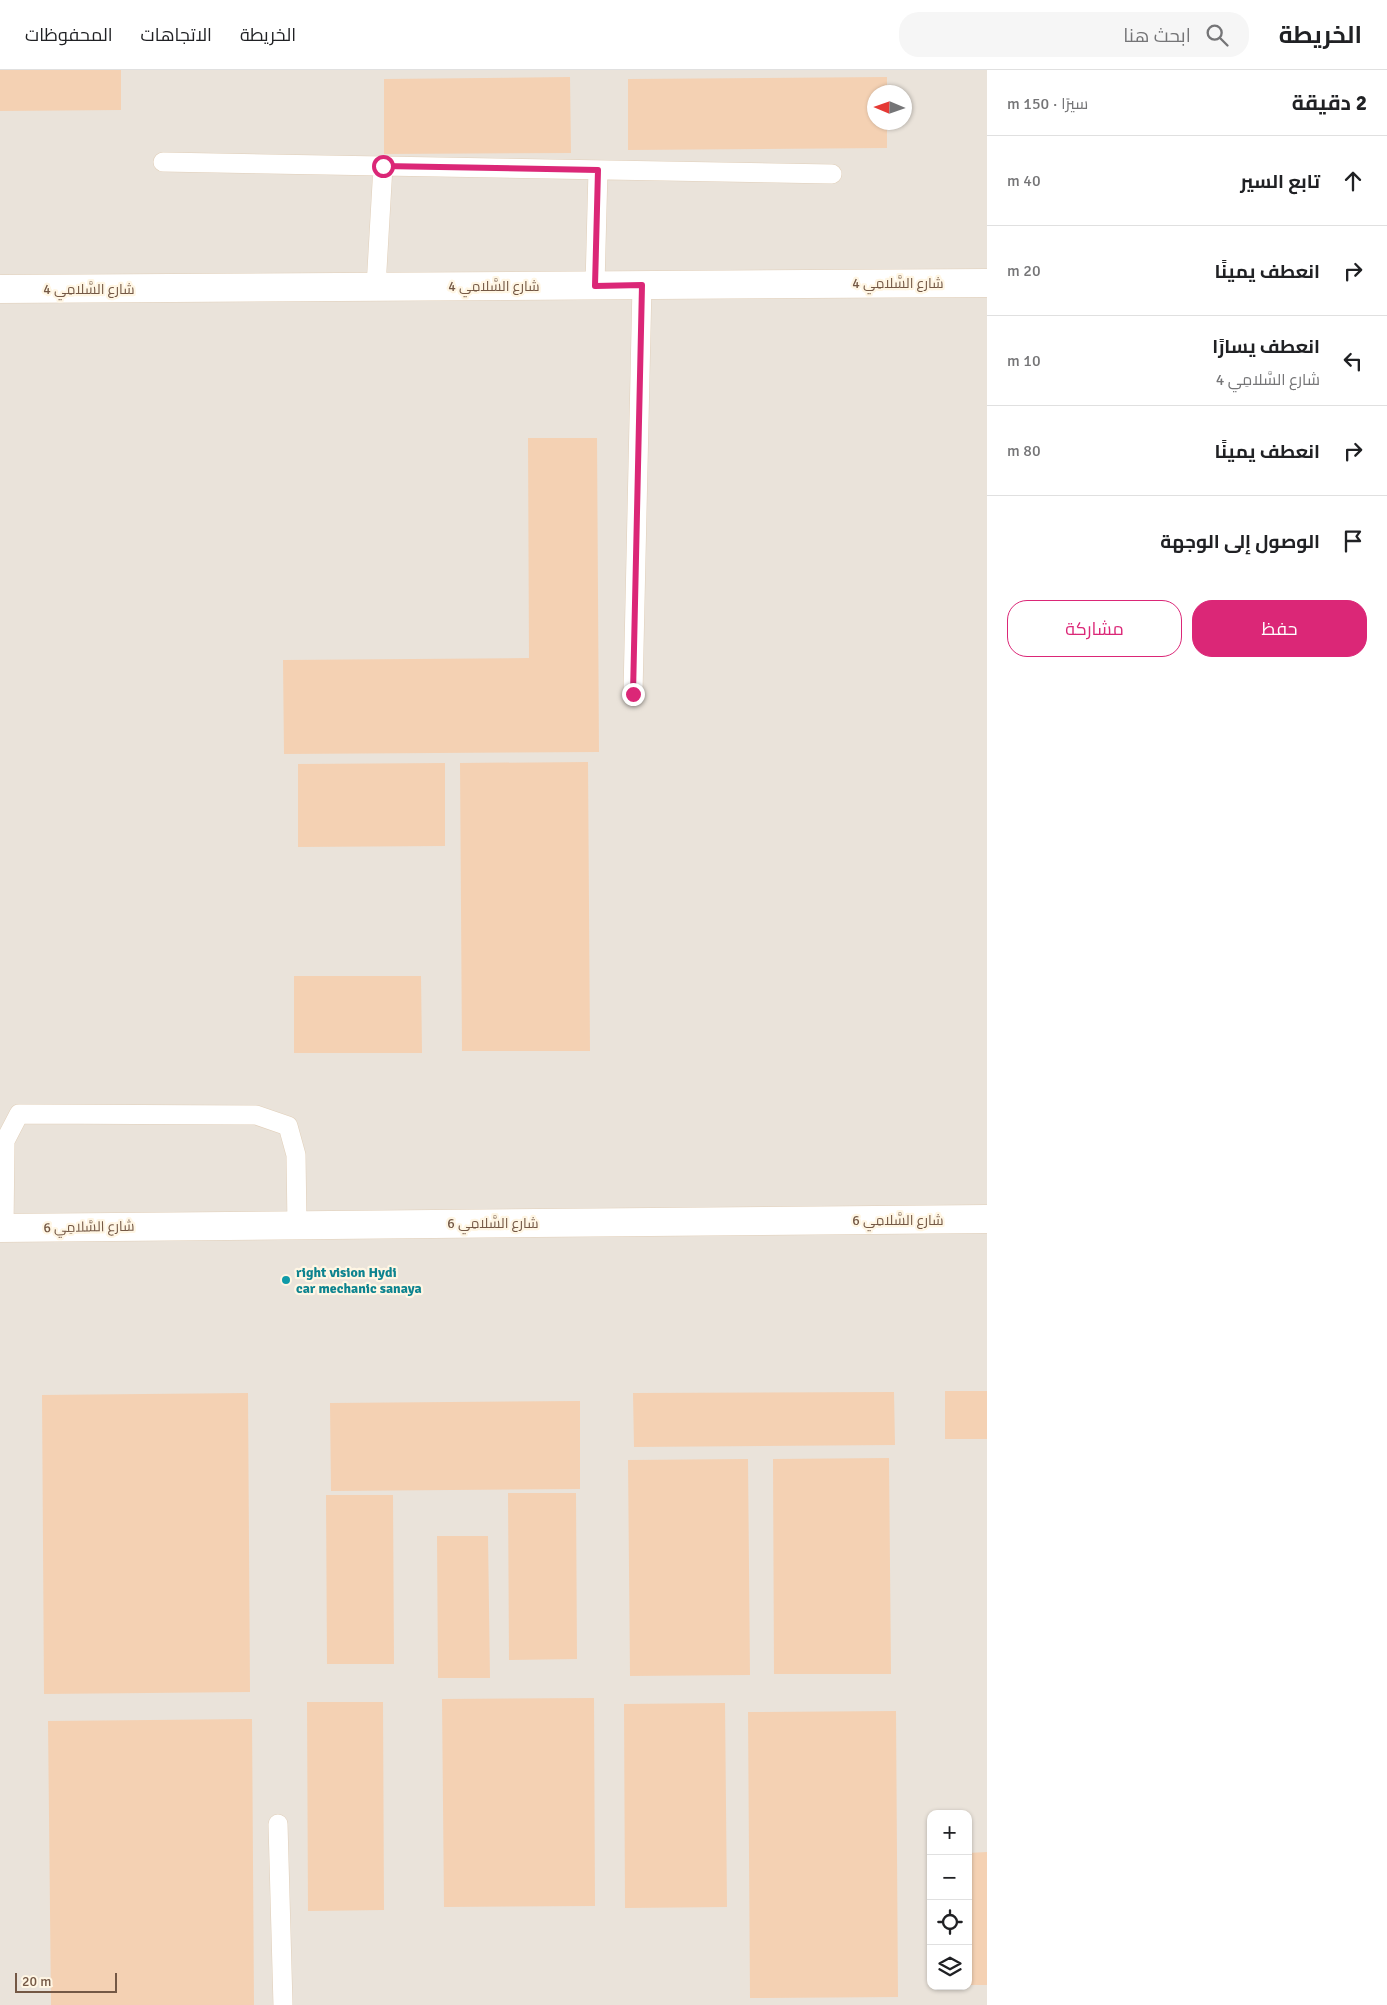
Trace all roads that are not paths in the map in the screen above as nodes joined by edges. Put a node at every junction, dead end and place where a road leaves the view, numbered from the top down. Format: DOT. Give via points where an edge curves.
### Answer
graph roads {
  1 [pos="163,162"];
  2 [pos="383,166"];
  3 [pos="598,170"];
  4 [pos="832,174"];
  5 [pos="987,283"];
  6 [pos="642,285"];
  7 [pos="595,286"];
  8 [pos="376,287"];
  9 [pos="0,289"];
  10 [pos="633,694"];
  11 [pos="987,1219"];
  12 [pos="297,1225"];
  13 [pos="2,1228"];
  14 [pos="278,1824"];
  15 [pos="283,2005"];
  1 -- 2 [label="lane"];
  2 -- 3 [label="lane"];
  2 -- 8 [label="lane"];
  3 -- 4 [label="lane"];
  3 -- 7 [label="lane"];
  5 -- 6 [label="street, شارع السَّلامِي 4"];
  6 -- 7 [label="street, شارع السَّلامِي 4"];
  6 -- 10 [label="lane"];
  7 -- 8 [label="street, شارع السَّلامِي 4"];
  8 -- 9 [label="street, شارع السَّلامِي 4"];
  11 -- 12 [label="street, شارع السَّلامِي 6"];
  12 -- 13 [label="street, شارع السَّلامِي 6"];
  12 -- 13 [label="lane" via="296,1154 288,1126 256,1115 19,1114 5,1141"];
  14 -- 15 [label="lane"];
}
